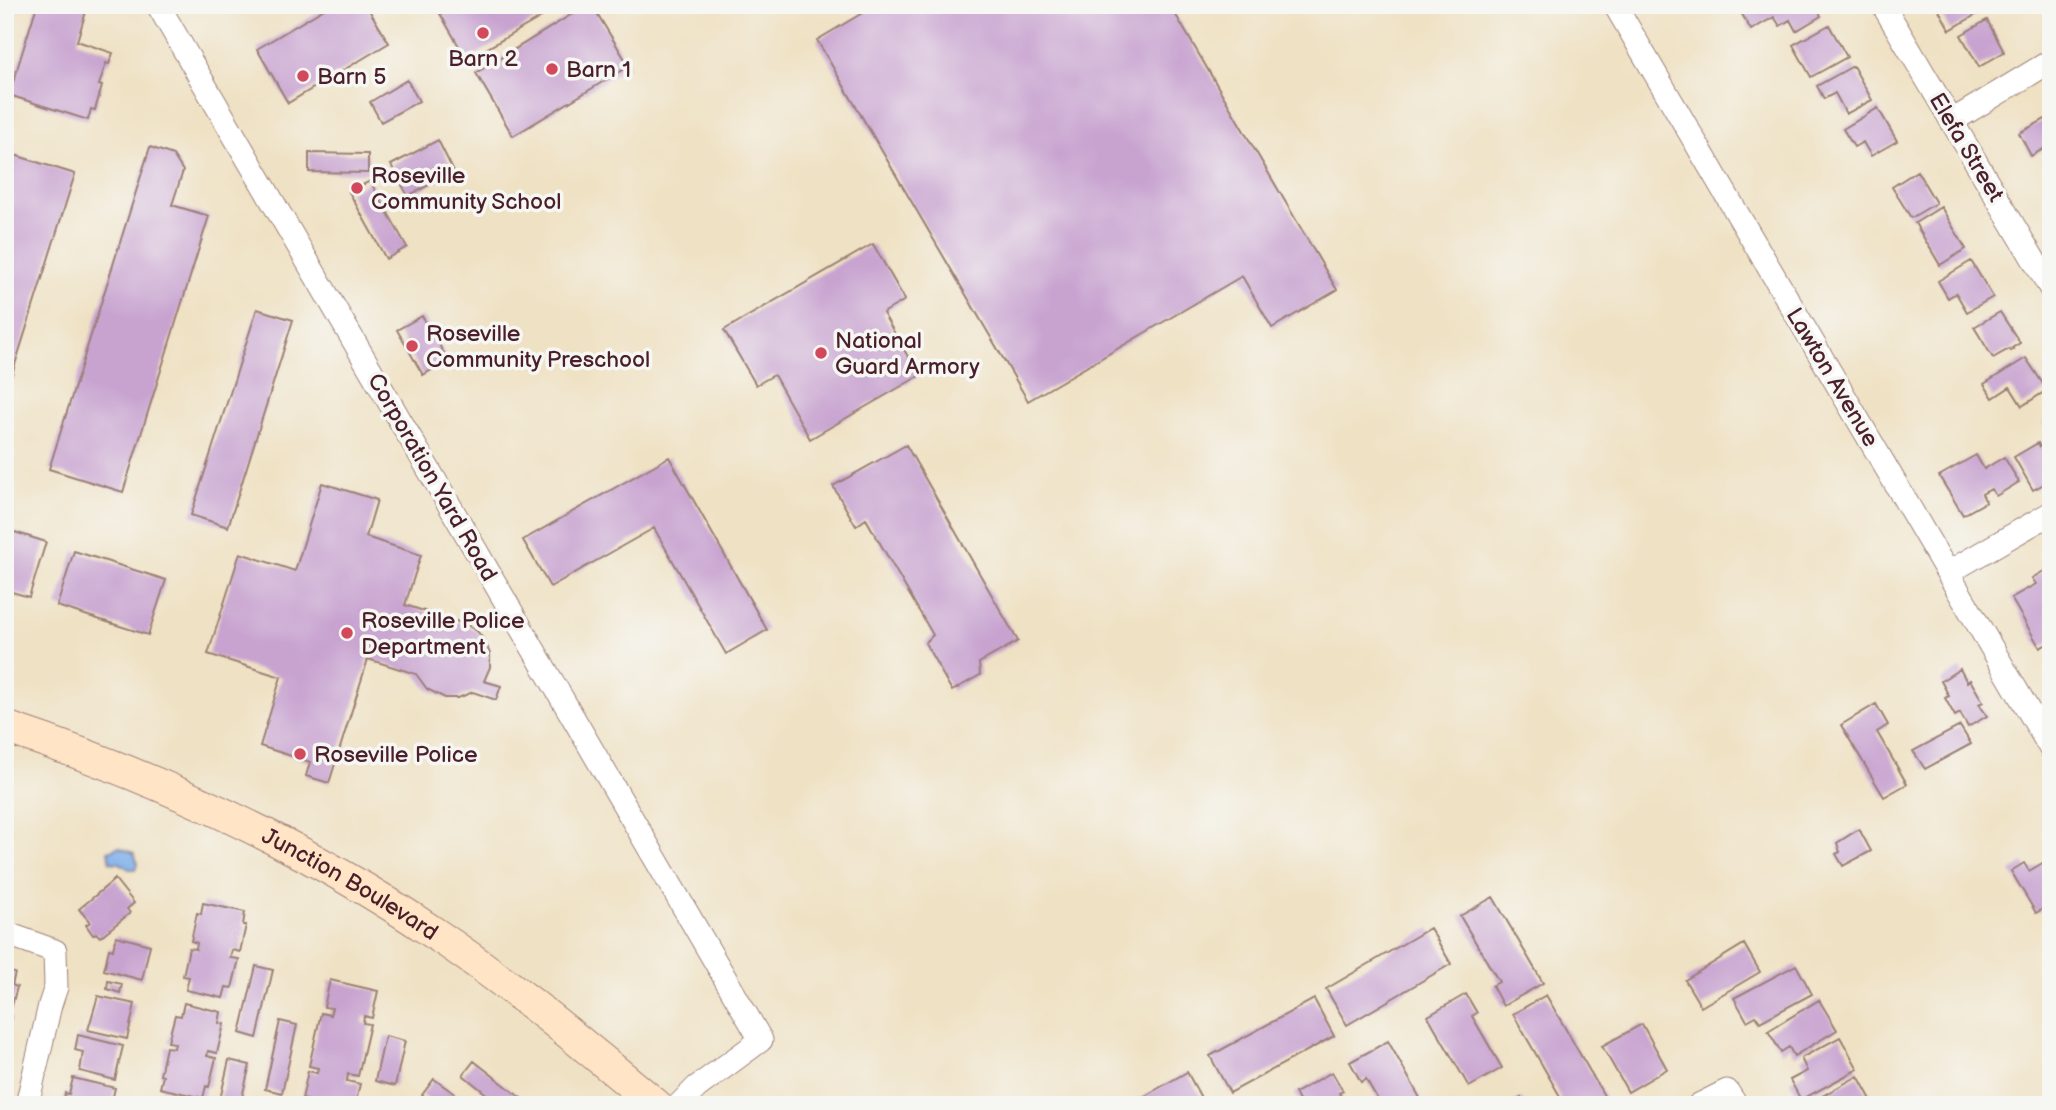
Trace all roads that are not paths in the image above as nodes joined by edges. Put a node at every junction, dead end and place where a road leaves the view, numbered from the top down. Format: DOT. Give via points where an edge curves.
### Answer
graph roads {
  1 [pos="158,5"];
  2 [pos="1615,5"];
  3 [pos="1883,5"];
  4 [pos="2051,61"];
  5 [pos="1952,121"];
  6 [pos="2051,289"];
  7 [pos="2051,513"];
  8 [pos="1948,572"];
  9 [pos="5,727"];
  10 [pos="2051,749"];
  11 [pos="5,933"];
  12 [pos="1732,1098"];
  13 [pos="27,1105"];
  14 [pos="656,1105"];
  15 [pos="679,1105"];
  16 [pos="1699,1105"];
  1 -- 15 [label="street, Corporation Yard Road" via="761,1040"];
  2 -- 8 [label="street, Lawton Avenue"];
  3 -- 5 [label="street, Elefa Street"];
  4 -- 5 [label="street"];
  5 -- 6 [label="street, Elefa Street"];
  7 -- 8 [label="street"];
  8 -- 10 [label="street, Lawton Avenue"];
  9 -- 14 [label="main road, Junction Boulevard" via="202,803 312,858 434,933 553,1019"];
  11 -- 13 [label="street" via="55,951 56,987"];
  12 -- 16 [label="street"];
}
